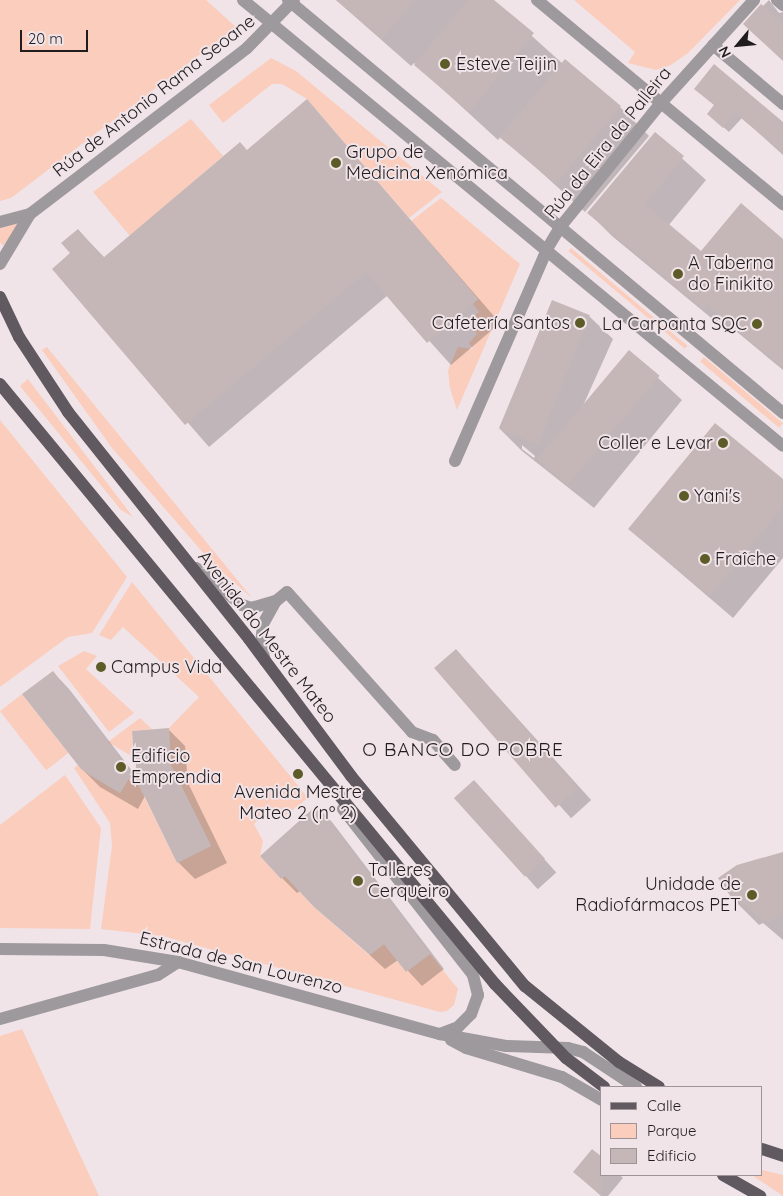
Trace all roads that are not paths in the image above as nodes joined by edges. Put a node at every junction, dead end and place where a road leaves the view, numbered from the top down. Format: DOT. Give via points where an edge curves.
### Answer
graph roads {
  1 [pos="244,0"];
  2 [pos="537,0"];
  3 [pos="754,0"];
  4 [pos="777,0"];
  5 [pos="291,1"];
  6 [pos="783,5"];
  7 [pos="273,24"];
  8 [pos="714,45"];
  9 [pos="661,103"];
  10 [pos="783,104"];
  11 [pos="783,204"];
  12 [pos="30,214"];
  13 [pos="0,222"];
  14 [pos="561,226"];
  15 [pos="547,249"];
  16 [pos="0,264"];
  17 [pos="0,297"];
  18 [pos="0,384"];
  19 [pos="783,412"];
  20 [pos="783,446"];
  21 [pos="455,461"];
  22 [pos="186,560"];
  23 [pos="276,601"];
  24 [pos="265,661"];
  25 [pos="284,727"];
  26 [pos="455,765"];
  27 [pos="0,949"];
  28 [pos="178,962"];
  29 [pos="0,1019"];
  30 [pos="440,1034"];
  31 [pos="556,1048"];
  32 [pos="603,1086"];
  33 [pos="634,1086"];
  34 [pos="657,1086"];
  35 [pos="600,1099"];
  36 [pos="764,1151"];
  37 [pos="783,1156"];
  38 [pos="725,1176"];
  39 [pos="760,1196"];
  1 -- 7 [label="street"];
  2 -- 9 [label="street"];
  3 -- 8 [label="street, Rúa da Eira da Palleira"];
  4 -- 6 [label="street"];
  5 -- 7 [label="street, Rúa de Antonio Rama Seoane"];
  5 -- 14 [label="street"];
  7 -- 12 [label="street, Rúa de Antonio Rama Seoane" via="247,48"];
  7 -- 15 [label="street"];
  8 -- 9 [label="street, Rúa da Eira da Palleira"];
  8 -- 10 [label="street"];
  9 -- 11 [label="street"];
  9 -- 14 [label="street, Rúa da Eira da Palleira"];
  12 -- 13 [label="street, Rúa de Antonio Rama Seoane"];
  12 -- 16 [label="street, Rúa de Antonio Rama Seoane"];
  14 -- 15 [label="street, Rúa da Eira da Palleira"];
  14 -- 19 [label="street"];
  15 -- 20 [label="street"];
  15 -- 21 [label="street, Rúa da Eira da Palleira"];
  17 -- 22 [label="main road, Avenida do Mestre Mateo" via="18,336 68,412"];
  18 -- 25 [label="main road"];
  22 -- 23 [label="street" via="242,606 251,608"];
  22 -- 24 [label="main road, Avenida do Mestre Mateo"];
  23 -- 24 [label="street" via="261,632"];
  23 -- 26 [label="street" via="287,592 412,732 433,740"];
  24 -- 34 [label="main road, Avenida do Mestre Mateo" via="351,776 525,986 619,1062"];
  25 -- 30 [label="street" via="293,746 473,975 478,995 471,1014 458,1027"];
  25 -- 31 [label="main road" via="495,984"];
  27 -- 28 [label="street, Estrada de San Lourenzo" via="123,952"];
  28 -- 29 [label="street" via="158,975"];
  28 -- 30 [label="street, Estrada de San Lourenzo"];
  30 -- 31 [label="street" via="506,1046"];
  30 -- 35 [label="street" via="466,1048 562,1077"];
  31 -- 32 [label="main road"];
  31 -- 33 [label="street" via="583,1052"];
  36 -- 37 [label="main road"];
  38 -- 39 [label="main road"];
}
